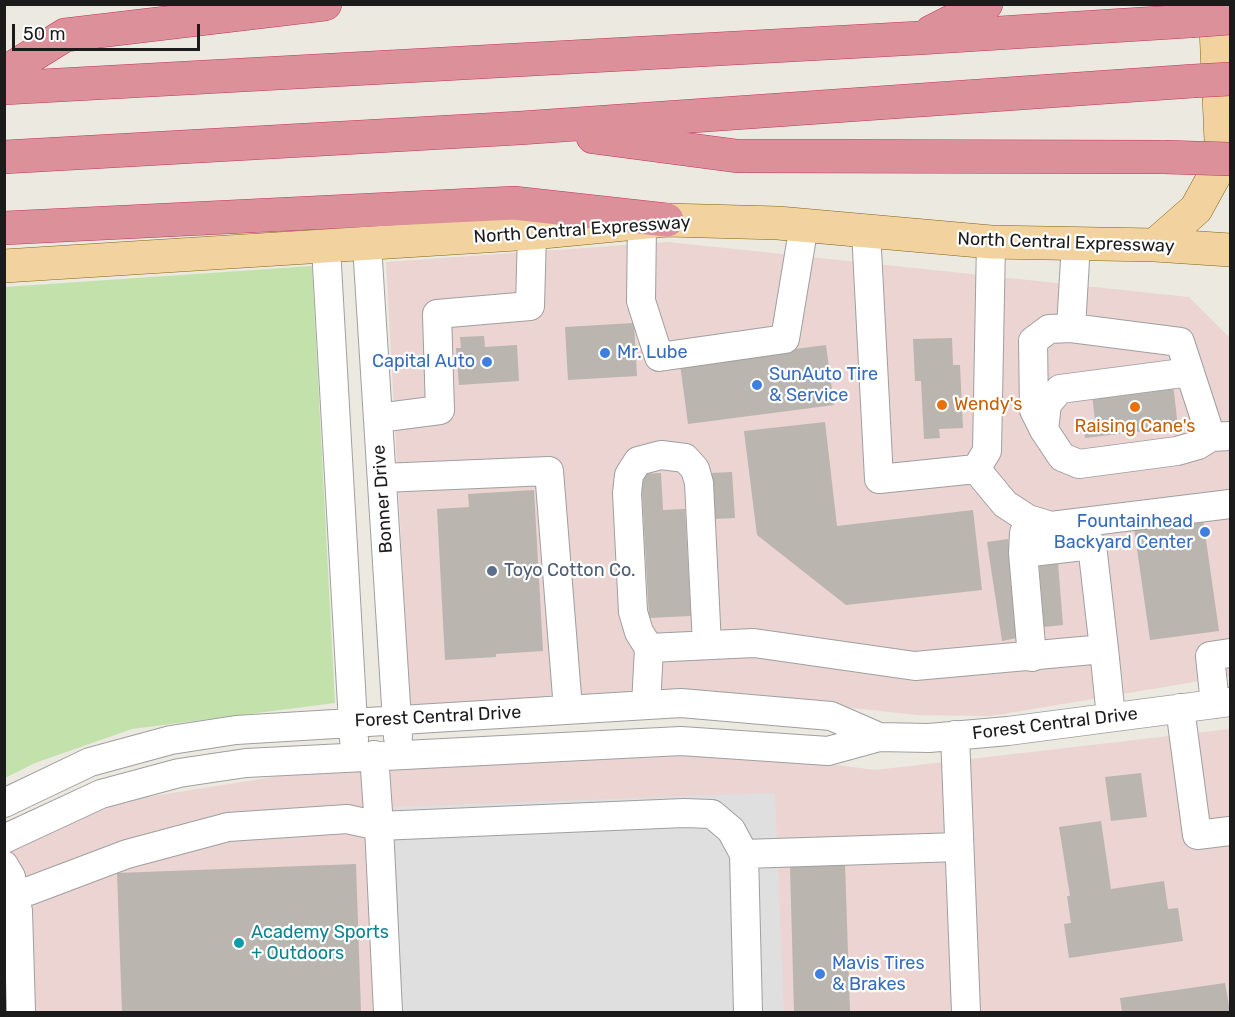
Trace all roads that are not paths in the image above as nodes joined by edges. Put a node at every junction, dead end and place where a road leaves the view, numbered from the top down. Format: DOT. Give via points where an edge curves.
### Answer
graph roads {
  1 [pos="325,4"];
  2 [pos="986,4"];
  3 [pos="1203,13"];
  4 [pos="1230,18"];
  5 [pos="920,38"];
  6 [pos="4,73"];
  7 [pos="1230,79"];
  8 [pos="4,88"];
  9 [pos="520,128"];
  10 [pos="4,157"];
  11 [pos="1230,159"];
  12 [pos="655,221"];
  13 [pos="804,225"];
  14 [pos="4,228"];
  15 [pos="866,231"];
  16 [pos="532,234"];
  17 [pos="991,242"];
  18 [pos="1076,243"];
  19 [pos="367,245"];
  20 [pos="1155,245"];
  21 [pos="326,248"];
  22 [pos="1230,250"];
  23 [pos="4,266"];
  24 [pos="1071,328"];
  25 [pos="1190,372"];
  26 [pos="378,418"];
  27 [pos="1044,430"];
  28 [pos="1221,437"];
  29 [pos="976,469"];
  30 [pos="382,478"];
  31 [pos="1230,505"];
  32 [pos="1028,519"];
  33 [pos="1023,553"];
  34 [pos="707,645"];
  35 [pos="649,648"];
  36 [pos="1104,649"];
  37 [pos="1230,653"];
  38 [pos="1032,657"];
  39 [pos="1223,703"];
  40 [pos="646,705"];
  41 [pos="1179,708"];
  42 [pos="568,709"];
  43 [pos="1111,717"];
  44 [pos="397,718"];
  45 [pos="353,721"];
  46 [pos="955,735"];
  47 [pos="879,736"];
  48 [pos="376,755"];
  49 [pos="4,803"];
  50 [pos="379,826"];
  51 [pos="1230,831"];
  52 [pos="4,839"];
  53 [pos="959,847"];
  54 [pos="744,854"];
  55 [pos="4,865"];
  56 [pos="15,893"];
  57 [pos="21,1012"];
  58 [pos="388,1012"];
  59 [pos="748,1012"];
  60 [pos="966,1012"];
  1 -- 6 [label="highway" via="65,35"];
  2 -- 5 [label="highway"];
  3 -- 4 [label="highway, bridge"];
  3 -- 5 [label="highway"];
  3 -- 20 [label="main road" via="1221,141 1218,169 1196,209"];
  5 -- 8 [label="highway"];
  7 -- 9 [label="highway, bridge"];
  9 -- 10 [label="highway"];
  9 -- 11 [label="highway, bridge" via="737,156"];
  12 -- 13 [label="main road, North Central Expressway"];
  12 -- 13 [label="street" via="641,301 659,357 784,339"];
  12 -- 14 [label="highway" via="514,203"];
  12 -- 16 [label="main road, North Central Expressway"];
  13 -- 15 [label="main road, North Central Expressway"];
  15 -- 17 [label="main road, North Central Expressway"];
  15 -- 29 [label="street" via="879,479"];
  16 -- 19 [label="main road, North Central Expressway"];
  16 -- 26 [label="street" via="530,306 437,314 440,410"];
  17 -- 18 [label="main road, North Central Expressway"];
  17 -- 29 [label="street" via="987,451"];
  18 -- 20 [label="main road, North Central Expressway"];
  18 -- 24 [label="street"];
  19 -- 21 [label="main road, North Central Expressway"];
  19 -- 26 [label="street, Bonner Drive"];
  20 -- 22 [label="main road, North Central Expressway"];
  21 -- 23 [label="main road, North Central Expressway"];
  21 -- 45 [label="street"];
  24 -- 25 [label="street" via="1180,342"];
  24 -- 27 [label="street" via="1050,329 1033,342 1034,410"];
  25 -- 27 [label="street" via="1060,389 1047,404"];
  25 -- 28 [label="street"];
  26 -- 30 [label="street, Bonner Drive"];
  27 -- 28 [label="street" via="1062,457 1079,464 1177,451"];
  29 -- 32 [label="street" via="1005,504"];
  30 -- 42 [label="street" via="549,471"];
  30 -- 44 [label="street, Bonner Drive"];
  31 -- 32 [label="street" via="1051,526"];
  32 -- 33 [label="street"];
  33 -- 36 [label="street" via="1092,545"];
  33 -- 38 [label="street"];
  34 -- 35 [label="street"];
  34 -- 35 [label="street" via="699,483 695,469 685,458 661,455 638,461 629,475 627,493 633,612"];
  34 -- 38 [label="street" via="754,643 915,666"];
  35 -- 40 [label="street"];
  36 -- 38 [label="street"];
  36 -- 43 [label="street"];
  37 -- 39 [label="street" via="1209,656"];
  39 -- 41 [label="street, Forest Central Drive"];
  40 -- 42 [label="street, Forest Central Drive"];
  40 -- 47 [label="street, Forest Central Drive" via="681,703 831,716"];
  41 -- 43 [label="street, Forest Central Drive"];
  41 -- 51 [label="street" via="1197,835"];
  42 -- 44 [label="street, Forest Central Drive"];
  43 -- 46 [label="street, Forest Central Drive"];
  44 -- 45 [label="street, Forest Central Drive"];
  44 -- 48 [label="street, Bonner Drive"];
  45 -- 48 [label="street"];
  45 -- 49 [label="street, Forest Central Drive" via="236,730 171,740 90,762"];
  46 -- 47 [label="street, Forest Central Drive"];
  46 -- 53 [label="street"];
  47 -- 48 [label="street, Forest Central Drive" via="828,751 681,741"];
  48 -- 50 [label="street"];
  48 -- 52 [label="street, Forest Central Drive" via="246,763 178,772 101,794"];
  50 -- 54 [label="street" via="712,814 731,830"];
  50 -- 56 [label="street" via="347,819 228,827 126,854"];
  50 -- 58 [label="street"];
  53 -- 54 [label="street"];
  53 -- 60 [label="street"];
  54 -- 59 [label="street"];
  55 -- 56 [label="street"];
  56 -- 57 [label="street"];
}
